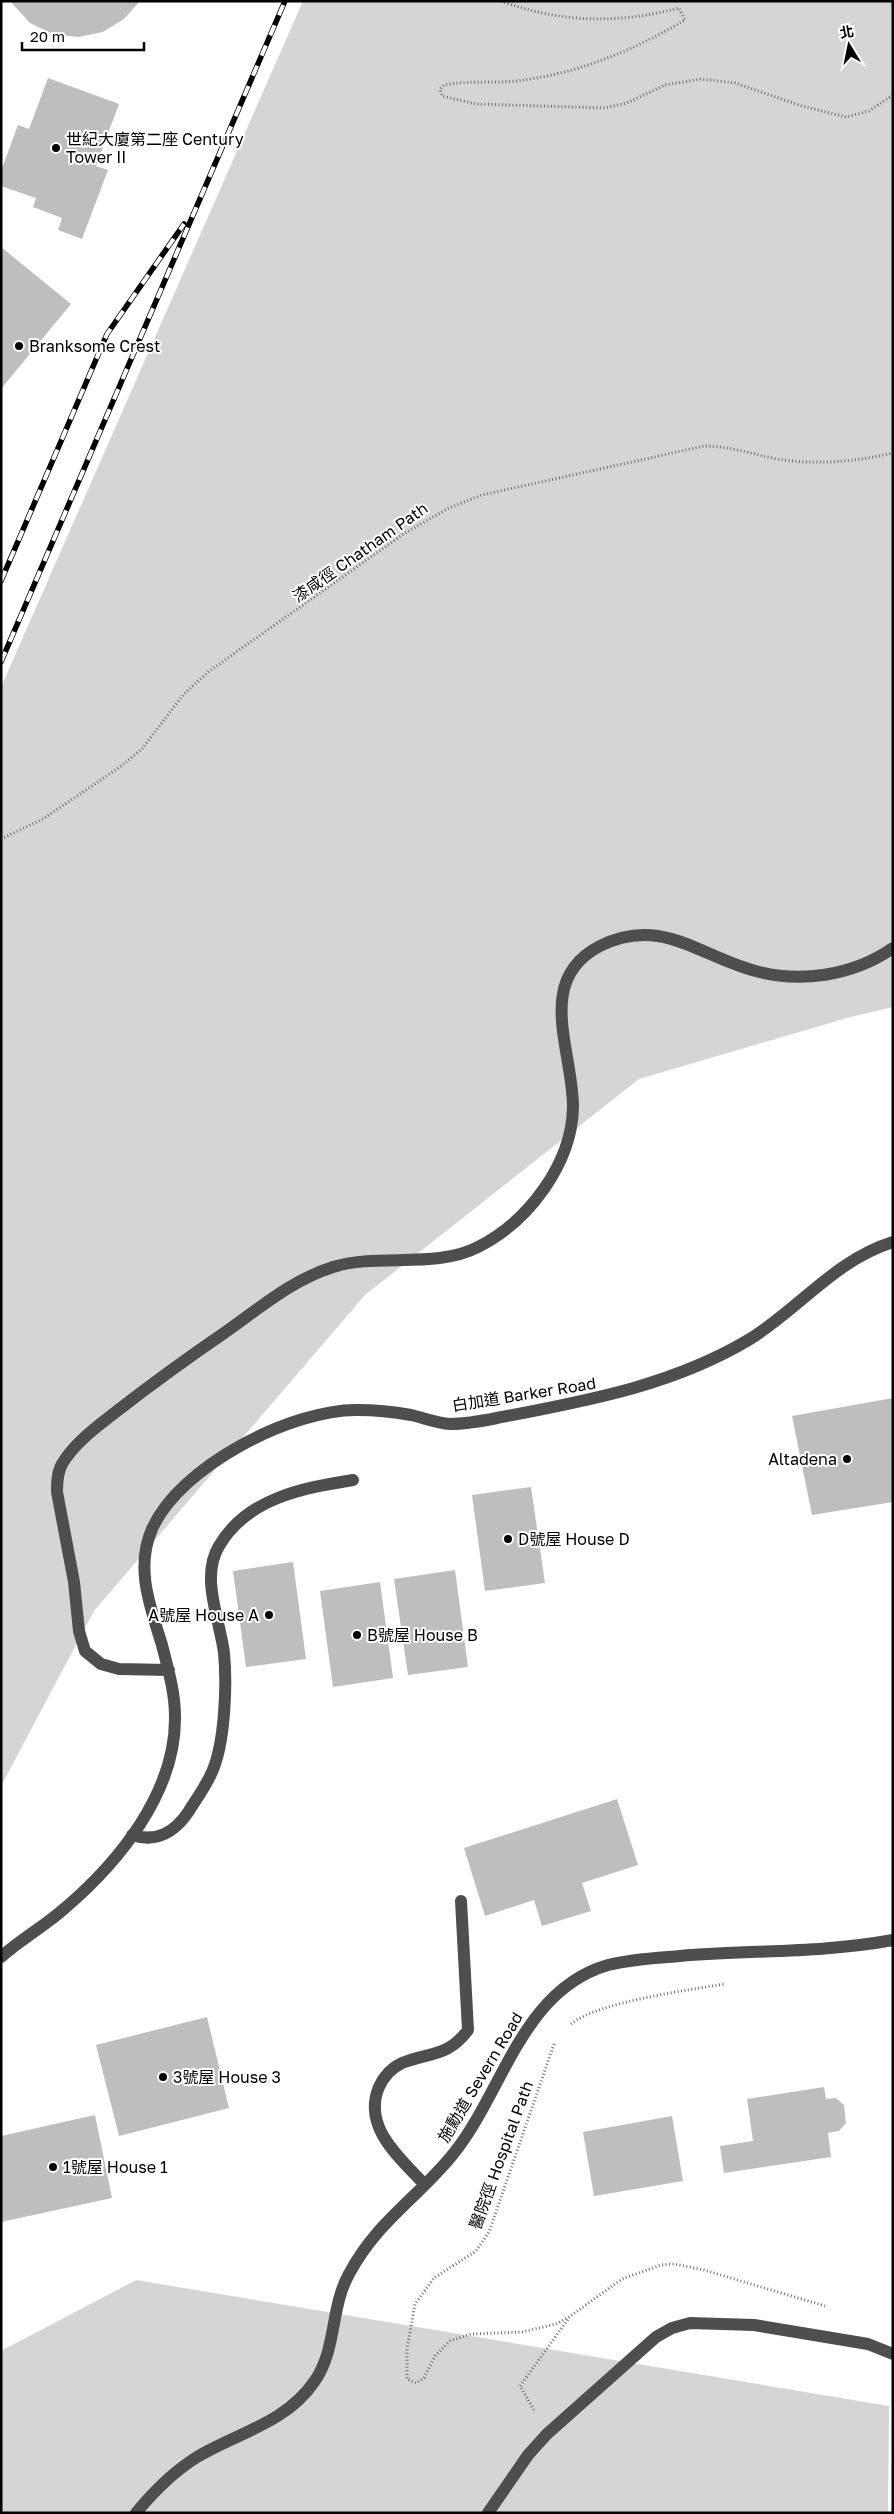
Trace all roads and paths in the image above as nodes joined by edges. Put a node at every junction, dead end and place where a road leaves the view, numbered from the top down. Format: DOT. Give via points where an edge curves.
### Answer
graph roads {
  1 [pos="501,1"];
  2 [pos="893,95"];
  3 [pos="893,453"];
  4 [pos="1,839"];
  5 [pos="893,948"];
  6 [pos="893,1242"];
  7 [pos="353,1480"];
  8 [pos="169,1670"];
  9 [pos="132,1835"];
  10 [pos="461,1901"];
  11 [pos="893,1940"];
  12 [pos="1,1957"];
  13 [pos="729,1983"];
  14 [pos="565,2028"];
  15 [pos="559,2036"];
  16 [pos="424,2184"];
  17 [pos="826,2306"];
  18 [pos="569,2317"];
  19 [pos="893,2354"];
  20 [pos="547,2434"];
  21 [pos="136,2513"];
  22 [pos="488,2513"];
  1 -- 2 [label="path" via="537,13 585,19 623,19 679,8 685,20 654,38 581,68 525,80 444,85 440,89 442,96 476,104 604,108 627,103 665,85 707,80 735,83 846,117 862,114"];
  3 -- 4 [label="path, 漆咸徑 Chatham Path" via="859,460 811,462 704,446 465,501 405,533 208,672 183,695 142,749 51,814"];
  5 -- 8 [label="street" via="871,962 844,972 794,976 751,970 694,945 659,936 623,938 591,951 570,971 562,994 562,1024 573,1105 568,1140 550,1180 517,1218 489,1240 463,1253 347,1264 302,1280 176,1365 76,1445 61,1465 57,1492 85,1651 101,1664 119,1669"];
  6 -- 8 [label="street, 白加道 Barker Road" via="847,1264 748,1340 699,1365 639,1388 466,1423 441,1423 378,1410 330,1411 283,1425 238,1447 174,1497 159,1515 146,1545 144,1582"];
  7 -- 9 [label="street" via="272,1499 240,1520 218,1547 211,1577 224,1655 223,1728 218,1757 205,1787 171,1831 157,1838"];
  8 -- 9 [label="street, 白加道 Barker Road" via="176,1719 172,1747 159,1789"];
  9 -- 12 [label="street, 白加道 Barker Road" via="78,1896"];
  10 -- 16 [label="street" via="468,2030 443,2052 394,2067 385,2076 375,2096 379,2129 392,2149"];
  11 -- 16 [label="street, 施勳道 Severn Road" via="817,1951 639,1960 605,1966 575,1980 561,1989 534,2018 465,2138"];
  13 -- 14 [label="path" via="603,2009 582,2016"];
  15 -- 18 [label="path, 醫院徑 Hospital Path" via="489,2232 476,2252 434,2278 414,2304 406,2349 407,2379 416,2383 424,2378 443,2346 459,2336 522,2332"];
  16 -- 21 [label="street, 施勳道 Severn Road" via="364,2248 347,2277 336,2310 328,2355 313,2384 282,2414 199,2456 176,2472"];
  17 -- 18 [label="path, 醫院徑 Hospital Path" via="674,2264 648,2268 622,2279"];
  18 -- 20 [label="path" via="520,2386"];
  19 -- 20 [label="street" via="868,2344 810,2332 754,2325 690,2323 656,2337"];
  20 -- 22 [label="street" via="528,2455"];
}
